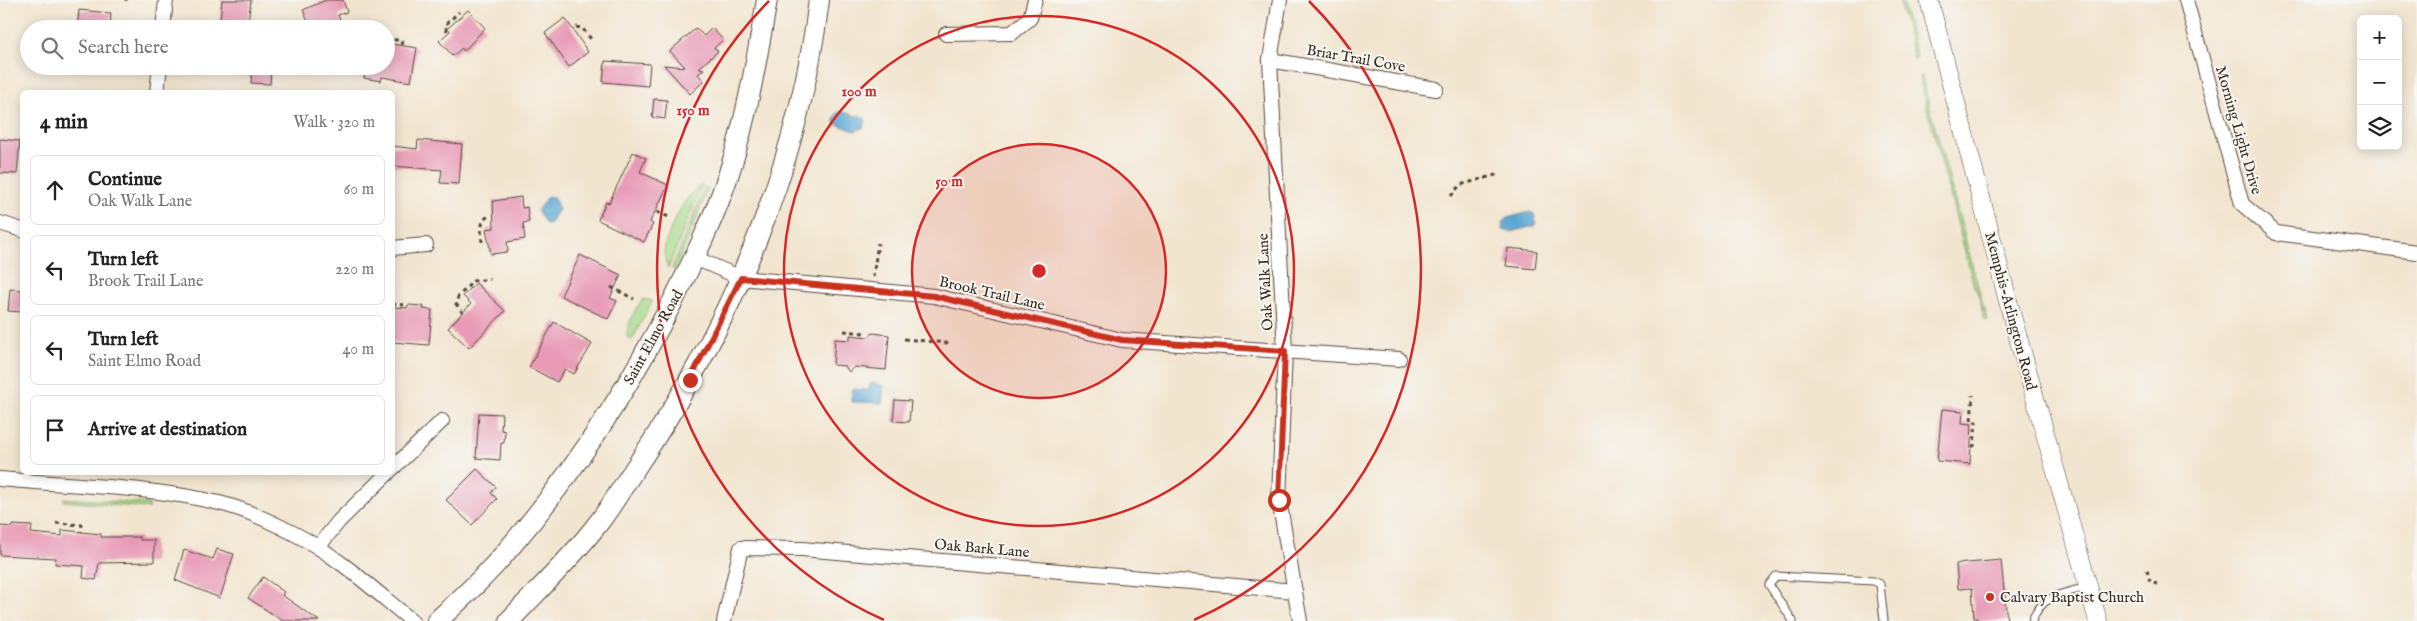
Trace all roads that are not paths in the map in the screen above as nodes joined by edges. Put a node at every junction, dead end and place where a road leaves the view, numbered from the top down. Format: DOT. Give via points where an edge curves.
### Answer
graph roads {
  1 [pos="166,0"];
  2 [pos="768,0"];
  3 [pos="819,0"];
  4 [pos="1035,0"];
  5 [pos="1280,0"];
  6 [pos="1929,0"];
  7 [pos="2186,0"];
  8 [pos="164,20"];
  9 [pos="946,34"];
  10 [pos="1270,60"];
  11 [pos="159,75"];
  12 [pos="1436,89"];
  13 [pos="157,90"];
  14 [pos="0,223"];
  15 [pos="20,229"];
  16 [pos="426,245"];
  17 [pos="395,248"];
  18 [pos="2417,252"];
  19 [pos="695,258"];
  20 [pos="741,278"];
  21 [pos="1285,351"];
  22 [pos="1399,359"];
  23 [pos="442,421"];
  24 [pos="395,466"];
  25 [pos="386,475"];
  26 [pos="0,479"];
  27 [pos="318,547"];
  28 [pos="2088,587"];
  29 [pos="1295,591"];
  30 [pos="412,621"];
  31 [pos="437,621"];
  32 [pos="509,621"];
  33 [pos="724,621"];
  34 [pos="1300,621"];
  35 [pos="1793,621"];
  36 [pos="1884,621"];
  37 [pos="2032,621"];
  38 [pos="2098,621"];
  1 -- 8 [label="street"];
  2 -- 19 [label="main road, Saint Elmo Road" via="729,172"];
  3 -- 20 [label="main road" via="797,112 768,206"];
  4 -- 9 [label="street" via="1030,18 1012,33"];
  5 -- 10 [label="street, Oak Walk Lane"];
  6 -- 28 [label="street, Memphis-Arlington Road"];
  7 -- 18 [label="street, Morning Light Drive" via="2242,204 2276,234"];
  10 -- 12 [label="street, Briar Trail Cove"];
  10 -- 21 [label="street, Oak Walk Lane"];
  11 -- 13 [label="street"];
  14 -- 15 [label="street"];
  16 -- 17 [label="street"];
  19 -- 20 [label="street, Brook Trail Lane"];
  19 -- 31 [label="main road, Saint Elmo Road" via="645,355 604,421 543,507 511,546"];
  20 -- 21 [label="street, Brook Trail Lane" via="934,296 1122,340"];
  20 -- 32 [label="main road" via="690,380 634,471 596,526"];
  21 -- 22 [label="street, Brook Trail Lane"];
  21 -- 29 [label="street, Oak Walk Lane" via="1279,500"];
  23 -- 24 [label="street"];
  25 -- 27 [label="street"];
  26 -- 27 [label="street" via="204,500 251,514"];
  27 -- 30 [label="street"];
  28 -- 37 [label="lane" via="2062,593 2042,603"];
  28 -- 38 [label="street, Memphis-Arlington Road"];
  29 -- 33 [label="street, Oak Bark Lane" via="802,548 741,548"];
  29 -- 34 [label="street, Oak Walk Lane"];
  35 -- 36 [label="lane" via="1769,585 1776,576 1874,581 1880,584"];
}
